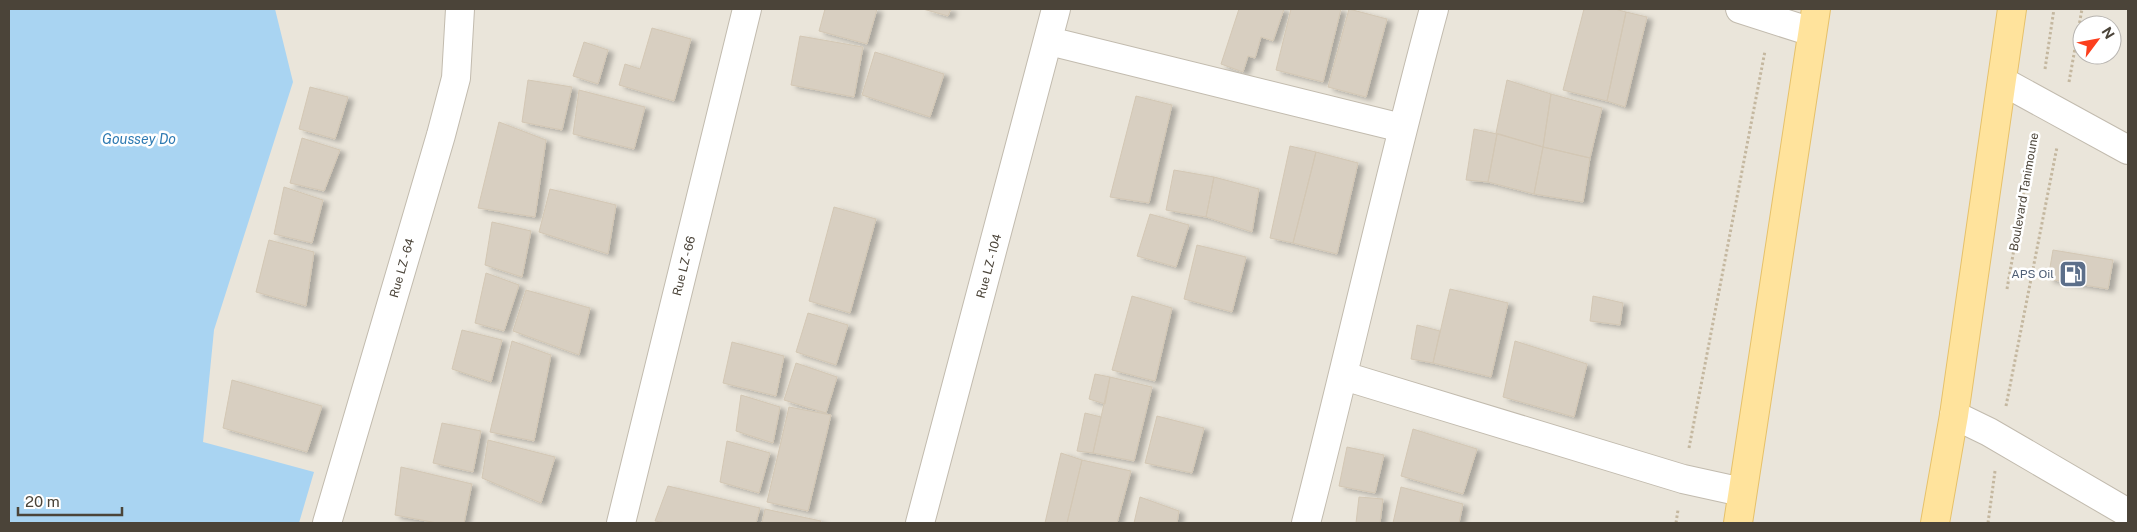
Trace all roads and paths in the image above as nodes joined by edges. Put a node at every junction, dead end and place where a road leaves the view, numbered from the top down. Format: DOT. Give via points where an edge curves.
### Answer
graph roads {
  1 [pos="747,9"];
  2 [pos="1056,9"];
  3 [pos="1434,9"];
  4 [pos="1740,9"];
  5 [pos="2012,9"];
  6 [pos="2054,9"];
  7 [pos="2082,9"];
  8 [pos="463,10"];
  9 [pos="1772,18"];
  10 [pos="1814,20"];
  11 [pos="1049,40"];
  12 [pos="2002,81"];
  13 [pos="2052,107"];
  14 [pos="1402,128"];
  15 [pos="2128,150"];
  16 [pos="2006,294"];
  17 [pos="1344,376"];
  18 [pos="1954,416"];
  19 [pos="2000,438"];
  20 [pos="1683,479"];
  21 [pos="1742,492"];
  22 [pos="2128,513"];
  23 [pos="327,523"];
  24 [pos="621,523"];
  25 [pos="920,523"];
  26 [pos="1306,523"];
  27 [pos="1676,523"];
  28 [pos="1738,523"];
  29 [pos="1936,523"];
  30 [pos="1988,523"];
  1 -- 24 [label="street, Rue LZ - 66"];
  2 -- 11 [label="street, Rue LZ - 104"];
  3 -- 14 [label="street"];
  4 -- 9 [label="street"];
  5 -- 12 [label="main road"];
  6 -- 13 [label="path, Boulevard Tanimoune"];
  7 -- 13 [label="path"];
  8 -- 23 [label="street, Rue LZ - 64" via="456,78 441,135"];
  9 -- 10 [label="street"];
  9 -- 20 [label="path"];
  10 -- 21 [label="main road"];
  11 -- 14 [label="street"];
  11 -- 25 [label="street, Rue LZ - 104"];
  12 -- 13 [label="street"];
  12 -- 18 [label="main road"];
  13 -- 15 [label="street"];
  13 -- 16 [label="path, Boulevard Tanimoune"];
  13 -- 19 [label="path"];
  14 -- 17 [label="street"];
  17 -- 20 [label="street"];
  17 -- 26 [label="street"];
  18 -- 19 [label="street"];
  18 -- 29 [label="main road"];
  19 -- 22 [label="street"];
  19 -- 30 [label="path"];
  20 -- 21 [label="street"];
  20 -- 27 [label="path"];
  21 -- 28 [label="main road"];
}
